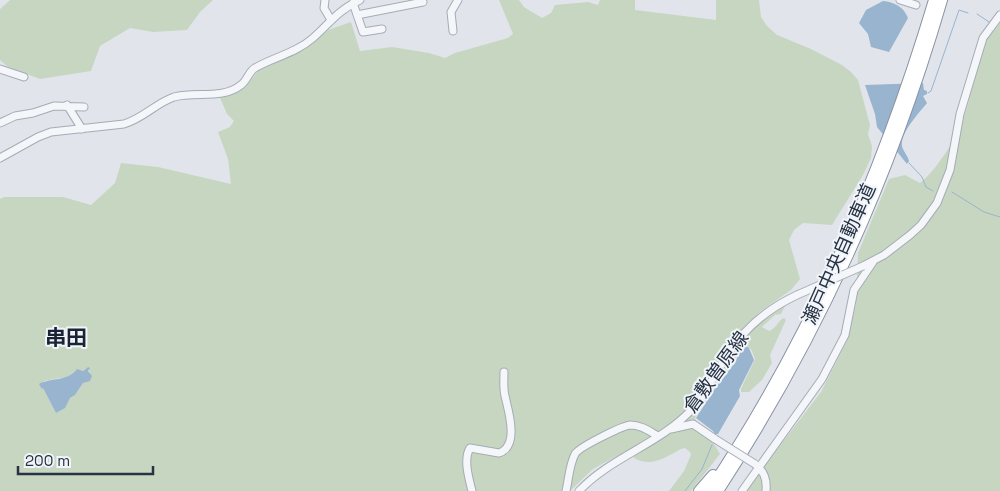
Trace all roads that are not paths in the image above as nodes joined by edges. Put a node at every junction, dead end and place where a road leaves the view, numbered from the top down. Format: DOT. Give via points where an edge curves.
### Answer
graph roads {
  1 [pos="325,0"];
  2 [pos="458,0"];
  3 [pos="900,0"];
  4 [pos="933,0"];
  5 [pos="942,0"];
  6 [pos="356,2"];
  7 [pos="423,4"];
  8 [pos="916,5"];
  9 [pos="357,15"];
  10 [pos="1000,16"];
  11 [pos="331,20"];
  12 [pos="382,29"];
  13 [pos="453,31"];
  14 [pos="917,66"];
  15 [pos="0,69"];
  16 [pos="24,76"];
  17 [pos="67,105"];
  18 [pos="84,107"];
  19 [pos="0,123"];
  20 [pos="82,129"];
  21 [pos="888,152"];
  22 [pos="0,158"];
  23 [pos="873,261"];
  24 [pos="504,372"];
  25 [pos="671,429"];
  26 [pos="658,436"];
  27 [pos="745,436"];
  28 [pos="757,465"];
  29 [pos="472,491"];
  30 [pos="566,491"];
  31 [pos="579,491"];
  32 [pos="699,491"];
  33 [pos="709,491"];
  34 [pos="718,491"];
  35 [pos="742,491"];
  36 [pos="766,491"];
  1 -- 11 [label="street" via="324,8"];
  2 -- 13 [label="street" via="451,12"];
  3 -- 8 [label="street"];
  4 -- 14 [label="highway, 瀬戸中央自動車道"];
  5 -- 14 [label="highway, 瀬戸中央自動車道"];
  6 -- 9 [label="street"];
  6 -- 11 [label="street"];
  7 -- 9 [label="street"];
  9 -- 12 [label="street" via="363,32"];
  10 -- 23 [label="street, 倉敷曽原線" via="983,38 960,114 950,170 937,203 910,235"];
  11 -- 20 [label="street" via="312,39 278,59 253,68 242,85 226,93 175,97 134,121"];
  14 -- 21 [label="highway, 瀬戸中央自動車道"];
  15 -- 16 [label="street"];
  17 -- 18 [label="street"];
  17 -- 19 [label="street" via="14,116"];
  17 -- 20 [label="street"];
  20 -- 22 [label="street" via="44,134"];
  21 -- 27 [label="highway, 瀬戸中央自動車道" via="794,351"];
  21 -- 34 [label="highway, 瀬戸中央自動車道" via="860,231 807,342 760,426"];
  23 -- 25 [label="street, 倉敷曽原線, bridge" via="765,313 746,330 693,408"];
  23 -- 28 [label="street" via="854,290 845,336 816,391"];
  24 -- 29 [label="street" via="504,394 512,430 509,444 499,453 470,448 466,459"];
  25 -- 26 [label="street, 倉敷曽原線"];
  25 -- 28 [label="street, bridge" via="693,424"];
  26 -- 30 [label="street" via="638,426 626,426 586,445 576,453"];
  26 -- 31 [label="street, 倉敷曽原線" via="608,466"];
  27 -- 32 [label="highway"];
  27 -- 33 [label="highway, 瀬戸中央自動車道"];
  28 -- 35 [label="street"];
  28 -- 36 [label="street" via="765,477"];
}
